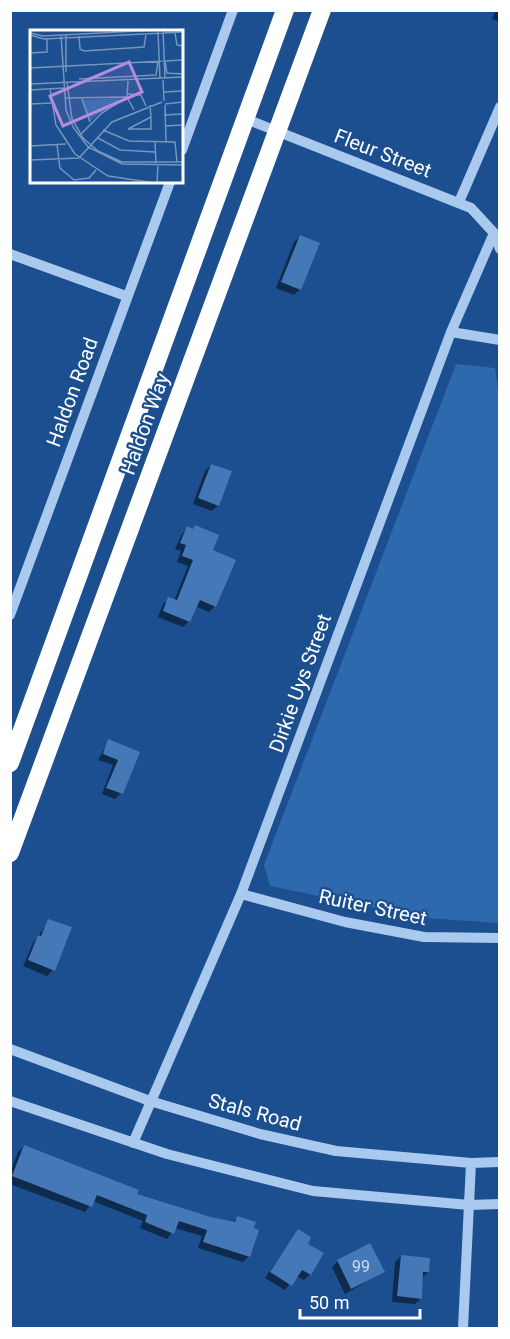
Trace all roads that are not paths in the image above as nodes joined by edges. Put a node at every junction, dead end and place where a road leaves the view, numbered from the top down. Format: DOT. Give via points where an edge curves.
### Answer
graph roads {
  1 [pos="233,10"];
  2 [pos="285,10"];
  3 [pos="322,10"];
  4 [pos="500,107"];
  5 [pos="246,119"];
  6 [pos="278,131"];
  7 [pos="183,147"];
  8 [pos="170,183"];
  9 [pos="459,202"];
  10 [pos="497,233"];
  11 [pos="500,249"];
  12 [pos="10,254"];
  13 [pos="126,296"];
  14 [pos="451,332"];
  15 [pos="500,340"];
  16 [pos="158,360"];
  17 [pos="189,372"];
  18 [pos="73,592"];
  19 [pos="103,603"];
  20 [pos="10,615"];
  21 [pos="12,758"];
  22 [pos="44,763"];
  23 [pos="10,853"];
  24 [pos="241,894"];
  25 [pos="500,938"];
  26 [pos="10,1049"];
  27 [pos="10,1101"];
  28 [pos="150,1101"];
  29 [pos="133,1143"];
  30 [pos="471,1162"];
  31 [pos="500,1162"];
  32 [pos="469,1204"];
  33 [pos="500,1204"];
  34 [pos="463,1329"];
  1 -- 7 [label="street"];
  2 -- 5 [label="highway, Haldon Way"];
  3 -- 6 [label="highway, Haldon Way"];
  4 -- 9 [label="street"];
  5 -- 6 [label="street, Fleur Street"];
  5 -- 16 [label="highway, Haldon Way"];
  6 -- 9 [label="street, Fleur Street"];
  6 -- 17 [label="highway, Haldon Way"];
  8 -- 13 [label="street, Haldon Road"];
  9 -- 10 [label="street, Fleur Street"];
  10 -- 11 [label="street"];
  10 -- 14 [label="street, Dirkie Uys Street"];
  12 -- 13 [label="street"];
  13 -- 20 [label="street, Haldon Road"];
  14 -- 15 [label="street"];
  14 -- 24 [label="street, Dirkie Uys Street"];
  16 -- 17 [label="highway"];
  16 -- 18 [label="highway, Haldon Way"];
  17 -- 19 [label="highway, Haldon Way"];
  18 -- 19 [label="highway"];
  18 -- 21 [label="highway, Haldon Way"];
  19 -- 22 [label="highway, Haldon Way"];
  21 -- 22 [label="highway"];
  22 -- 23 [label="highway, Haldon Way"];
  24 -- 25 [label="street, Ruiter Street" via="345,922 424,937"];
  24 -- 28 [label="street, Dirkie Uys Street"];
  26 -- 28 [label="street, Stals Road"];
  27 -- 29 [label="street"];
  28 -- 29 [label="street, Dirkie Uys Street"];
  28 -- 30 [label="street, Stals Road" via="260,1134 336,1151"];
  29 -- 32 [label="street" via="313,1191"];
  30 -- 31 [label="street, Stals Road"];
  30 -- 32 [label="street"];
  32 -- 33 [label="street"];
  32 -- 34 [label="street"];
}
